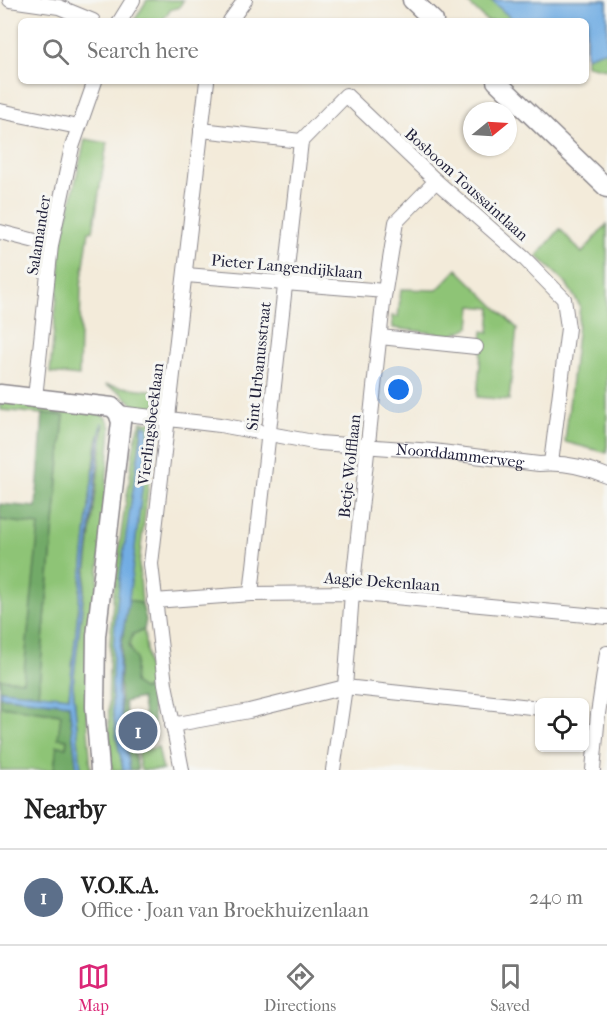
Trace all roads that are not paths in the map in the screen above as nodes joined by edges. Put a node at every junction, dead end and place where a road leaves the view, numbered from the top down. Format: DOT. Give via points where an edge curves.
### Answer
graph roads {
  1 [pos="10,0"];
  2 [pos="133,0"];
  3 [pos="245,0"];
  4 [pos="412,0"];
  5 [pos="57,3"];
  6 [pos="87,18"];
  7 [pos="122,18"];
  8 [pos="232,18"];
  9 [pos="431,18"];
  10 [pos="94,84"];
  11 [pos="207,84"];
  12 [pos="499,84"];
  13 [pos="0,111"];
  14 [pos="78,127"];
  15 [pos="201,130"];
  16 [pos="301,141"];
  17 [pos="436,181"];
  18 [pos="607,188"];
  19 [pos="0,232"];
  20 [pos="51,245"];
  21 [pos="186,275"];
  22 [pos="284,282"];
  23 [pos="385,291"];
  24 [pos="380,337"];
  25 [pos="476,347"];
  26 [pos="0,394"];
  27 [pos="35,398"];
  28 [pos="120,418"];
  29 [pos="167,419"];
  30 [pos="268,433"];
  31 [pos="368,444"];
  32 [pos="551,463"];
  33 [pos="607,476"];
  34 [pos="352,593"];
  35 [pos="251,594"];
  36 [pos="154,601"];
  37 [pos="607,617"];
  38 [pos="607,653"];
  39 [pos="345,687"];
  40 [pos="535,707"];
  41 [pos="591,713"];
  42 [pos="172,724"];
  43 [pos="100,770"];
  44 [pos="182,770"];
  45 [pos="333,770"];
  46 [pos="593,770"];
  1 -- 5 [label="street"];
  2 -- 7 [label="street"];
  3 -- 8 [label="street"];
  4 -- 9 [label="street"];
  5 -- 6 [label="street"];
  10 -- 14 [label="street, Salamander"];
  11 -- 15 [label="street, Vierlingsbeeklaan"];
  12 -- 18 [label="street"];
  13 -- 14 [label="street"];
  14 -- 20 [label="street, Salamander"];
  15 -- 16 [label="street"];
  15 -- 21 [label="street, Vierlingsbeeklaan"];
  16 -- 17 [label="street, Bosboom Toussaintlaan" via="346,95"];
  16 -- 22 [label="street, Sint Urbanusstraat"];
  17 -- 23 [label="street, Betje Wolfflaan" via="396,222"];
  17 -- 32 [label="street, Bosboom Toussaintlaan" via="524,258 564,299 568,328"];
  19 -- 20 [label="street"];
  20 -- 27 [label="street, Salamander"];
  21 -- 22 [label="street, Pieter Langendijklaan"];
  21 -- 29 [label="street, Vierlingsbeeklaan"];
  22 -- 23 [label="street, Pieter Langendijklaan"];
  22 -- 30 [label="street, Sint Urbanusstraat"];
  23 -- 24 [label="street, Betje Wolfflaan"];
  24 -- 25 [label="street"];
  24 -- 31 [label="street, Betje Wolfflaan"];
  26 -- 27 [label="street"];
  27 -- 28 [label="street" via="112,407"];
  28 -- 29 [label="street"];
  28 -- 43 [label="street" via="96,627 95,707"];
  29 -- 30 [label="street, Noorddammerweg"];
  29 -- 36 [label="street, Vierlingsbeeklaan" via="151,564"];
  30 -- 31 [label="street, Noorddammerweg" via="319,443"];
  30 -- 35 [label="street, Sint Urbanusstraat"];
  31 -- 32 [label="street, Noorddammerweg"];
  31 -- 34 [label="street, Betje Wolfflaan"];
  32 -- 33 [label="street, Noorddammerweg" via="588,468"];
  34 -- 35 [label="street, Aagje Dekenlaan"];
  34 -- 37 [label="street, Aagje Dekenlaan"];
  34 -- 39 [label="street, Betje Wolfflaan"];
  35 -- 36 [label="street, Aagje Dekenlaan"];
  36 -- 42 [label="street, Vierlingsbeeklaan"];
  38 -- 41 [label="street"];
  39 -- 40 [label="street"];
  39 -- 42 [label="street" via="249,711"];
  39 -- 45 [label="street, Betje Wolfflaan"];
  41 -- 46 [label="street"];
  42 -- 44 [label="street, Vierlingsbeeklaan"];
}
